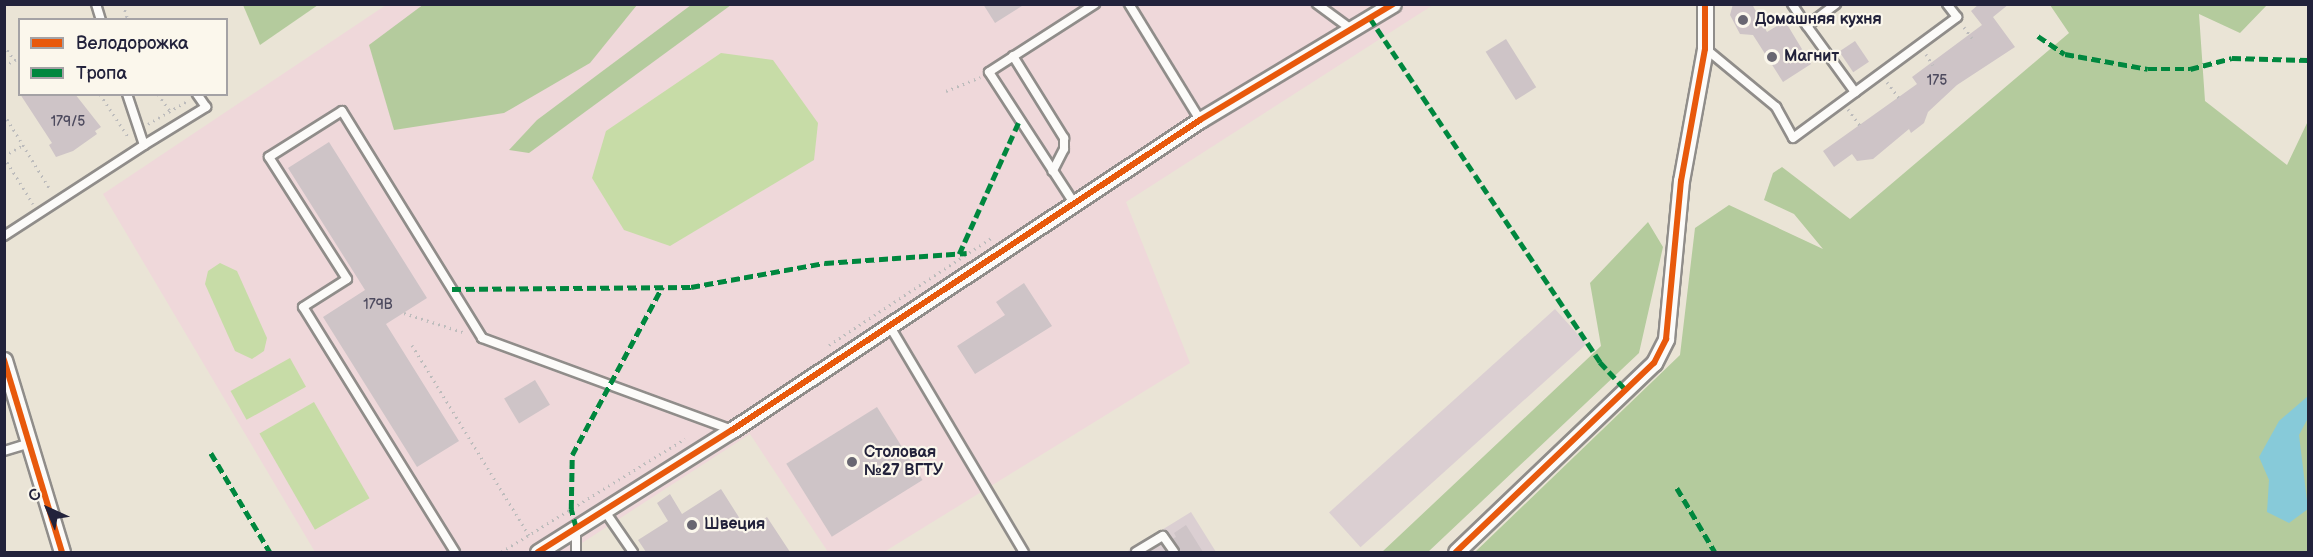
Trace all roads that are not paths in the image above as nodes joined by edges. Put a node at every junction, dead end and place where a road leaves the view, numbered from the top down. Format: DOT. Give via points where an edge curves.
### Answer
graph roads {
  1 [pos="1095,4"];
  2 [pos="1129,4"];
  3 [pos="1317,4"];
  4 [pos="1393,4"];
  5 [pos="1705,4"];
  6 [pos="1792,4"];
  7 [pos="1836,4"];
  8 [pos="1947,4"];
  9 [pos="1807,26"];
  10 [pos="1351,29"];
  11 [pos="1706,48"];
  12 [pos="1013,56"];
  13 [pos="1855,92"];
  14 [pos="128,96"];
  15 [pos="198,96"];
  16 [pos="1200,120"];
  17 [pos="144,145"];
  18 [pos="1053,171"];
  19 [pos="1074,203"];
  20 [pos="4,236"];
  21 [pos="889,325"];
  22 [pos="4,360"];
  23 [pos="732,429"];
  24 [pos="30,444"];
  25 [pos="4,451"];
  26 [pos="604,510"];
  27 [pos="576,528"];
  28 [pos="62,552"];
  29 [pos="455,552"];
  30 [pos="539,552"];
  31 [pos="576,552"];
  32 [pos="633,552"];
  33 [pos="1024,552"];
  34 [pos="1136,552"];
  35 [pos="1174,552"];
  36 [pos="1456,552"];
  1 -- 12 [label="lane"];
  2 -- 16 [label="lane"];
  3 -- 10 [label="lane"];
  4 -- 10 [label="street"];
  5 -- 11 [label="street"];
  6 -- 9 [label="lane"];
  7 -- 9 [label="lane"];
  8 -- 13 [label="lane" via="1957,17"];
  9 -- 13 [label="lane"];
  10 -- 16 [label="street"];
  11 -- 13 [label="lane" via="1776,107 1793,138"];
  11 -- 36 [label="street" via="1681,181 1666,339 1654,363"];
  12 -- 18 [label="lane" via="1064,138 1064,149"];
  12 -- 18 [label="lane" via="989,72"];
  14 -- 17 [label="lane"];
  15 -- 17 [label="lane" via="206,107"];
  16 -- 19 [label="street"];
  17 -- 20 [label="lane"];
  18 -- 19 [label="lane"];
  19 -- 21 [label="street"];
  21 -- 23 [label="street"];
  21 -- 33 [label="lane"];
  22 -- 24 [label="street"];
  23 -- 26 [label="street"];
  23 -- 29 [label="lane" via="482,338 342,111 269,157 346,279 303,307"];
  24 -- 25 [label="lane"];
  24 -- 28 [label="street"];
  26 -- 27 [label="street"];
  26 -- 32 [label="lane"];
  27 -- 30 [label="street"];
  27 -- 31 [label="lane"];
  34 -- 35 [label="lane" via="1163,536"];
}
